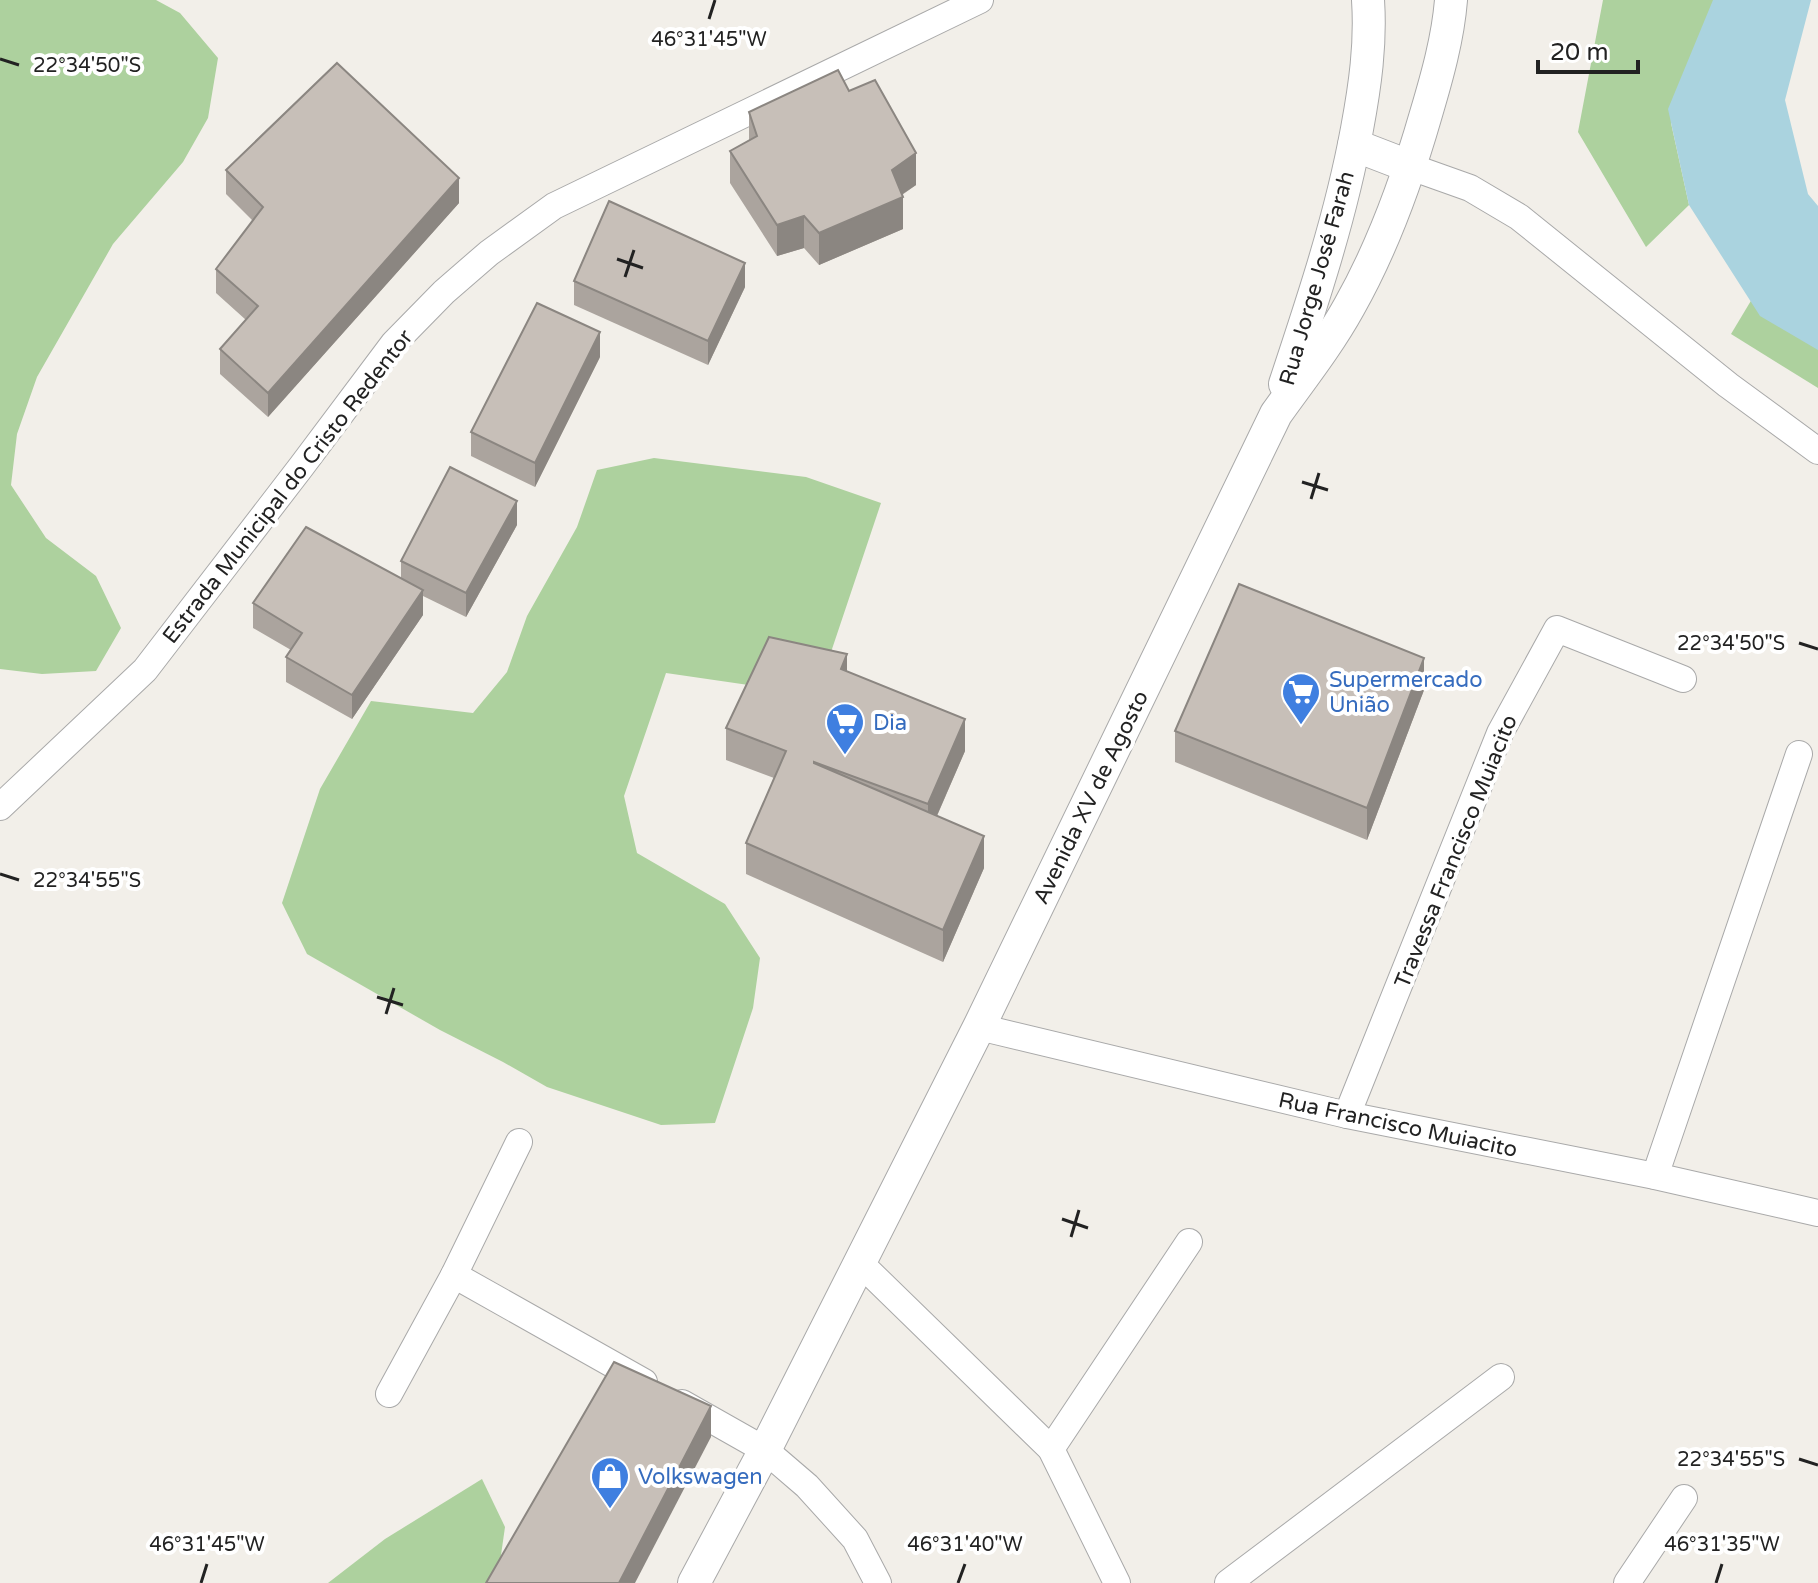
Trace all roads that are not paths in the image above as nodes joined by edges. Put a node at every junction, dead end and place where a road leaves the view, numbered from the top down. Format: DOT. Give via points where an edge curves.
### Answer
graph roads {
  1 [pos="980,0"];
  2 [pos="1368,0"];
  3 [pos="1451,0"];
  4 [pos="1354,145"];
  5 [pos="1411,167"];
  6 [pos="1276,414"];
  7 [pos="1818,451"];
  8 [pos="1683,679"];
  9 [pos="1799,754"];
  10 [pos="0,807"];
  11 [pos="979,1027"];
  12 [pos="1347,1115"];
  13 [pos="519,1142"];
  14 [pos="1655,1176"];
  15 [pos="1818,1213"];
  16 [pos="1189,1242"];
  17 [pos="859,1262"];
  18 [pos="454,1275"];
  19 [pos="1501,1377"];
  20 [pos="389,1394"];
  21 [pos="1051,1449"];
  22 [pos="765,1450"];
  23 [pos="1684,1498"];
  24 [pos="694,1583"];
  25 [pos="878,1583"];
  26 [pos="1117,1583"];
  27 [pos="1228,1583"];
  28 [pos="1627,1583"];
  1 -- 10 [label="street, Estrada Municipal do Cristo Redentor" via="554,206 489,253 394,343 145,670"];
  2 -- 4 [label="street, Rua Jorge José Farah" via="1367,73"];
  3 -- 5 [label="street, Avenida XV de Agosto" via="1437,79"];
  4 -- 5 [label="street"];
  4 -- 6 [label="street, Rua Jorge José Farah" via="1337,221"];
  5 -- 6 [label="street, Avenida XV de Agosto" via="1349,308"];
  5 -- 7 [label="street" via="1470,188 1519,217"];
  6 -- 11 [label="street, Avenida XV de Agosto"];
  8 -- 12 [label="street, Travessa Francisco Muiacito" via="1557,629 1500,733"];
  9 -- 14 [label="street"];
  11 -- 12 [label="street, Rua Francisco Muiacito"];
  11 -- 17 [label="street, Avenida XV de Agosto"];
  12 -- 14 [label="street, Rua Francisco Muiacito"];
  13 -- 18 [label="street"];
  14 -- 15 [label="street, Rua Francisco Muiacito"];
  16 -- 21 [label="street"];
  17 -- 21 [label="street"];
  17 -- 22 [label="street, Avenida XV de Agosto"];
  18 -- 20 [label="street"];
  18 -- 22 [label="street"];
  19 -- 27 [label="street"];
  21 -- 26 [label="street"];
  22 -- 24 [label="street, Avenida XV de Agosto"];
  22 -- 25 [label="street" via="855,1539"];
  23 -- 28 [label="street"];
}
